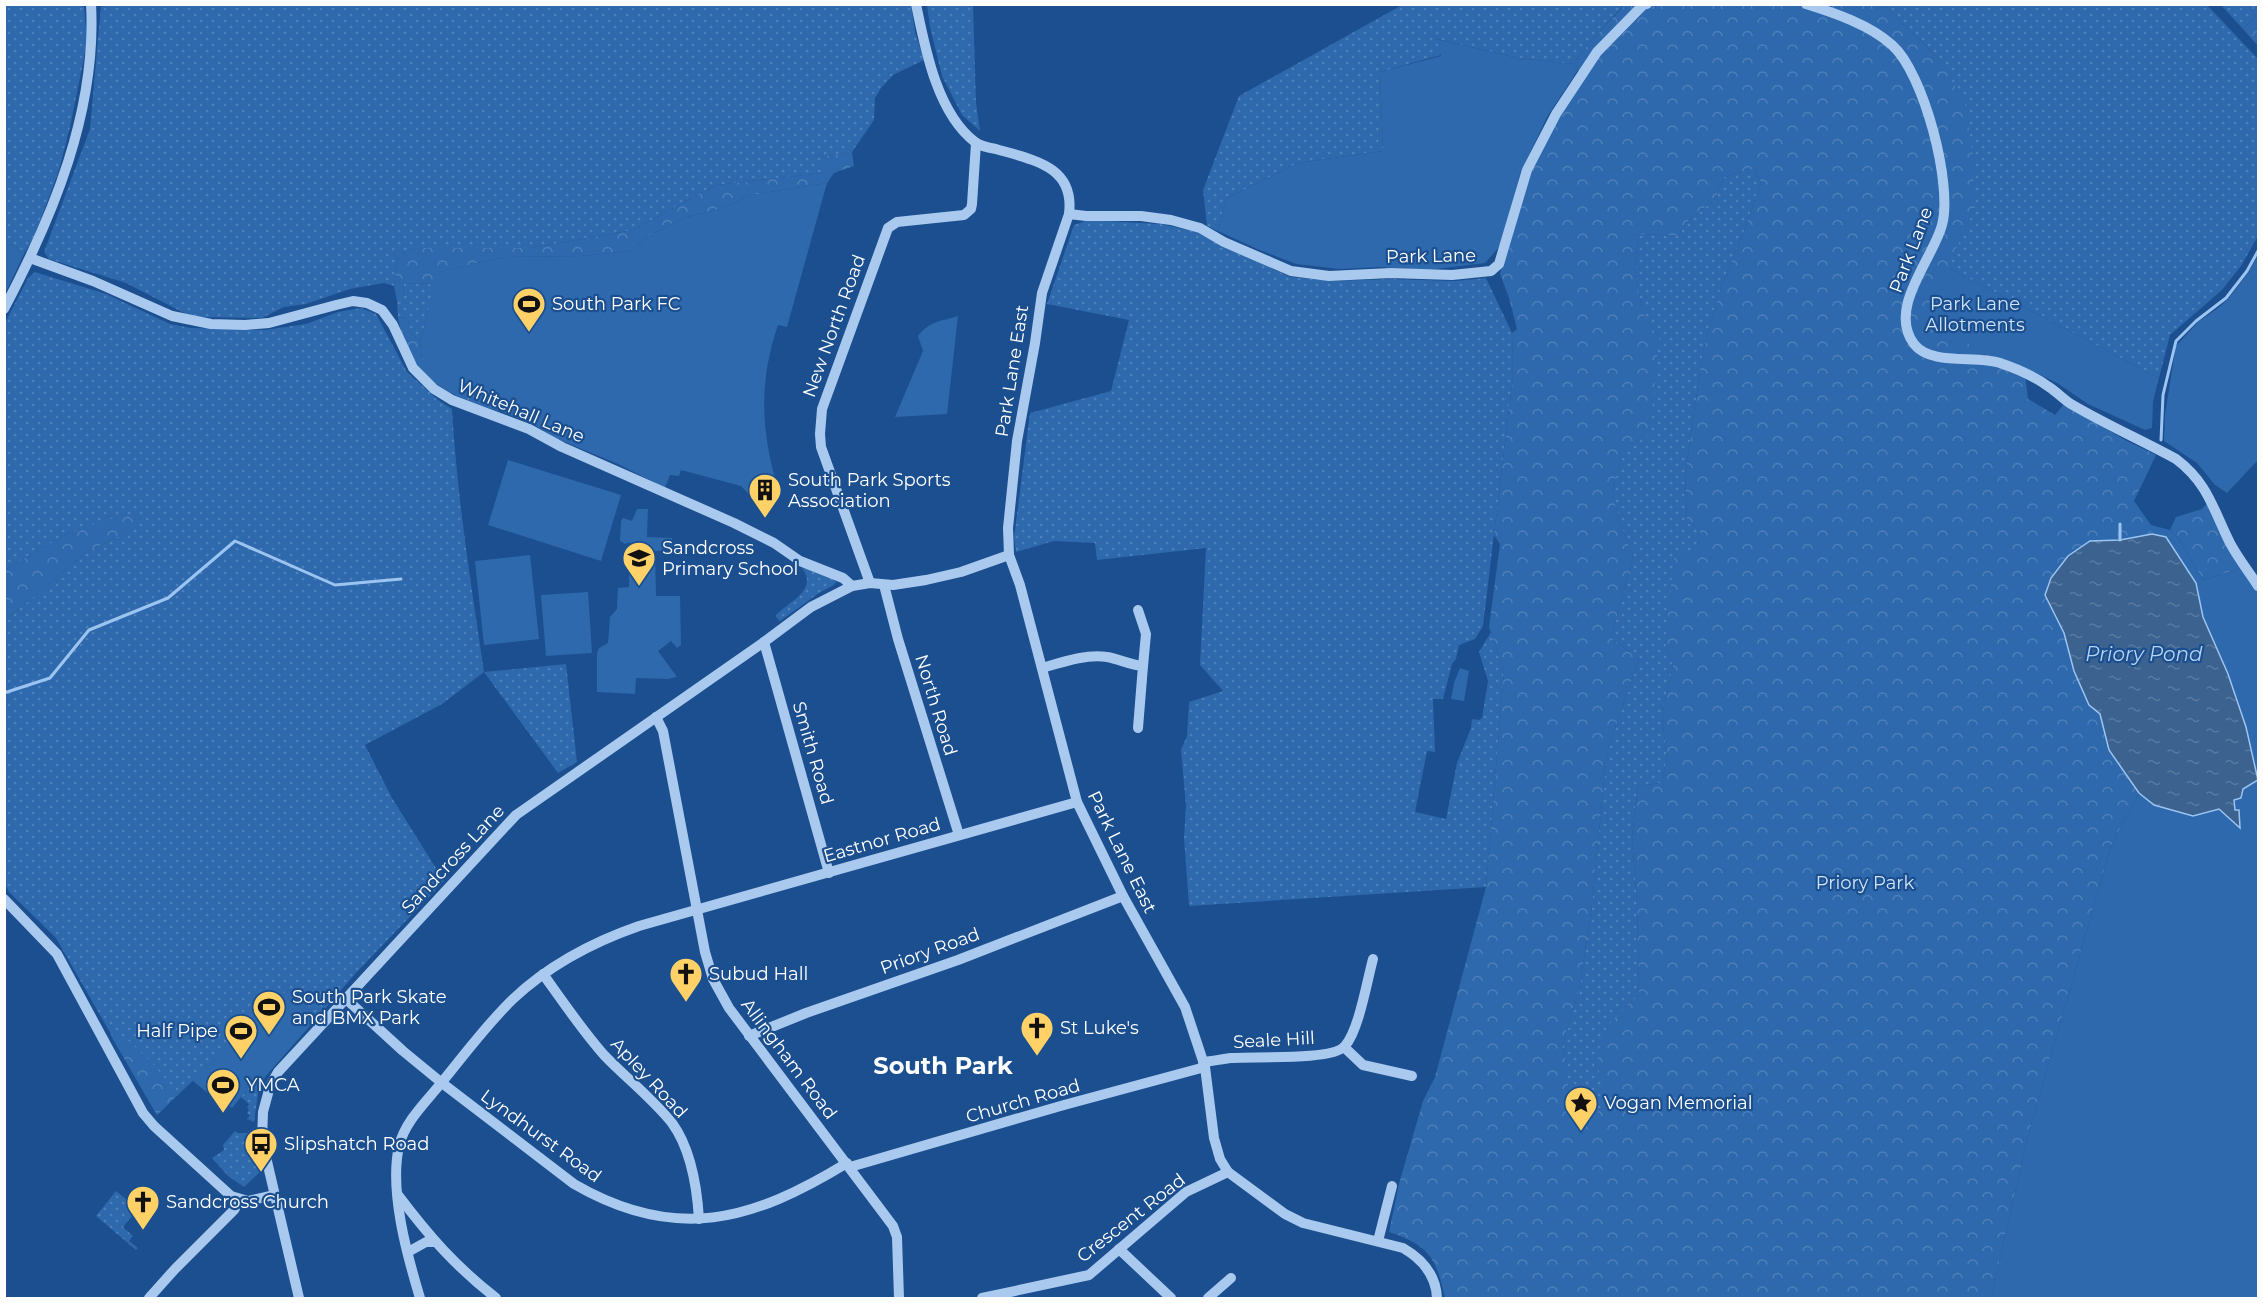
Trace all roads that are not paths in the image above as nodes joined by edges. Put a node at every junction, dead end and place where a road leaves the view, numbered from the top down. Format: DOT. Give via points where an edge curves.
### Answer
graph roads {
  1 [pos="91,4"];
  2 [pos="916,4"];
  3 [pos="1647,4"];
  4 [pos="1806,4"];
  5 [pos="976,143"];
  6 [pos="1069,214"];
  7 [pos="30,258"];
  8 [pos="4,309"];
  9 [pos="1009,555"];
  10 [pos="870,583"];
  11 [pos="884,585"];
  12 [pos="852,586"];
  13 [pos="2259,586"];
  14 [pos="1138,610"];
  15 [pos="764,642"];
  16 [pos="1143,666"];
  17 [pos="1042,668"];
  18 [pos="656,717"];
  19 [pos="1138,728"];
  20 [pos="1077,802"];
  21 [pos="959,835"];
  22 [pos="829,873"];
  23 [pos="1123,896"];
  24 [pos="4,898"];
  25 [pos="696,910"];
  26 [pos="1373,958"];
  27 [pos="543,974"];
  28 [pos="345,998"];
  29 [pos="749,1035"];
  30 [pos="1344,1047"];
  31 [pos="1204,1065"];
  32 [pos="1412,1076"];
  33 [pos="441,1083"];
  34 [pos="849,1165"];
  35 [pos="1227,1172"];
  36 [pos="1392,1186"];
  37 [pos="398,1194"];
  38 [pos="274,1195"];
  39 [pos="240,1199"];
  40 [pos="699,1219"];
  41 [pos="1378,1241"];
  42 [pos="434,1242"];
  43 [pos="1119,1249"];
  44 [pos="408,1252"];
  45 [pos="1231,1278"];
  46 [pos="149,1299"];
  47 [pos="299,1299"];
  48 [pos="420,1299"];
  49 [pos="496,1299"];
  50 [pos="899,1299"];
  51 [pos="982,1299"];
  52 [pos="1171,1299"];
  53 [pos="1208,1299"];
  54 [pos="1437,1299"];
  1 -- 7 [label="street" via="93,37 79,123 64,174"];
  2 -- 5 [label="street" via="922,37 950,114"];
  3 -- 6 [label="street, Park Lane" via="1597,52 1556,114 1527,170 1499,264 1491,271 1329,276 1291,271 1200,228 1171,220"];
  4 -- 13 [label="street, Park Lane" via="1865,28 1893,45 1910,68 1921,93 1937,148 1945,208 1942,227 1913,284 1907,306 1909,335 1915,345 1936,357 1992,360 2019,369 2068,402 2189,468 2201,482 2230,543"];
  5 -- 6 [label="street" via="1055,171 1068,192"];
  5 -- 10 [label="street, New North Road" via="968,213 897,222 888,228 822,410 821,447"];
  6 -- 9 [label="street, Park Lane East" via="1042,293 1017,441"];
  7 -- 8 [label="street"];
  7 -- 12 [label="street, Whitehall Lane" via="124,293 172,316 211,324 269,323 336,304 367,303 382,310 393,325 413,368 452,400 529,429 734,523"];
  9 -- 11 [label="street, Sandcross Lane" via="961,572"];
  9 -- 17 [label="street, Park Lane East"];
  10 -- 11 [label="street, Sandcross Lane"];
  10 -- 12 [label="street, Sandcross Lane"];
  11 -- 21 [label="street, North Road"];
  12 -- 15 [label="street, Sandcross Lane" via="811,607"];
  14 -- 16 [label="street" via="1146,634"];
  15 -- 18 [label="street, Sandcross Lane"];
  15 -- 22 [label="street, Smith Road"];
  16 -- 17 [label="street" via="1106,657 1082,657"];
  16 -- 19 [label="street"];
  17 -- 20 [label="street, Park Lane East"];
  18 -- 25 [label="street, Allingham Road" via="663,731"];
  18 -- 28 [label="street, Sandcross Lane" via="516,815"];
  20 -- 21 [label="street, Eastnor Road"];
  20 -- 23 [label="street, Park Lane East"];
  21 -- 22 [label="street, Eastnor Road"];
  22 -- 25 [label="street, Eastnor Road"];
  23 -- 29 [label="street, Priory Road"];
  23 -- 31 [label="street, Park Lane East" via="1185,1006"];
  24 -- 39 [label="street" via="57,954 143,1113 231,1196"];
  25 -- 27 [label="street, Eastnor Road" via="613,935"];
  25 -- 29 [label="street, Allingham Road" via="713,979"];
  26 -- 30 [label="street" via="1353,1030"];
  27 -- 33 [label="street, Eastnor Road" via="492,1021"];
  27 -- 40 [label="street, Apley Road" via="598,1047 678,1133 694,1179"];
  28 -- 33 [label="street, Lyndhurst Road"];
  28 -- 38 [label="street, Sandcross Lane" via="270,1086 263,1112 262,1140"];
  29 -- 34 [label="street, Allingham Road"];
  30 -- 31 [label="street, Seale Hill" via="1322,1054 1232,1058"];
  30 -- 32 [label="street" via="1363,1065"];
  31 -- 34 [label="street, Church Road"];
  31 -- 35 [label="street, Park Lane East" via="1214,1138"];
  33 -- 37 [label="street, Eastnor Road" via="401,1139"];
  33 -- 40 [label="street, Lyndhurst Road" via="574,1184 597,1197 644,1214"];
  34 -- 40 [label="street, Lyndhurst Road" via="766,1206"];
  34 -- 50 [label="street, Allingham Road" via="893,1226 897,1237"];
  35 -- 41 [label="street" via="1303,1223"];
  35 -- 43 [label="street, Crescent Road" via="1186,1192"];
  36 -- 41 [label="street"];
  37 -- 42 [label="street"];
  37 -- 44 [label="street, Eastnor Road"];
  38 -- 39 [label="street"];
  38 -- 47 [label="street, Sandcross Lane"];
  39 -- 46 [label="street"];
  41 -- 54 [label="street" via="1403,1248 1424,1264 1432,1275"];
  42 -- 44 [label="street"];
  42 -- 49 [label="street"];
  43 -- 51 [label="street, Crescent Road" via="1089,1275"];
  43 -- 52 [label="street"];
  44 -- 48 [label="street, Eastnor Road"];
  45 -- 53 [label="street"];
}
